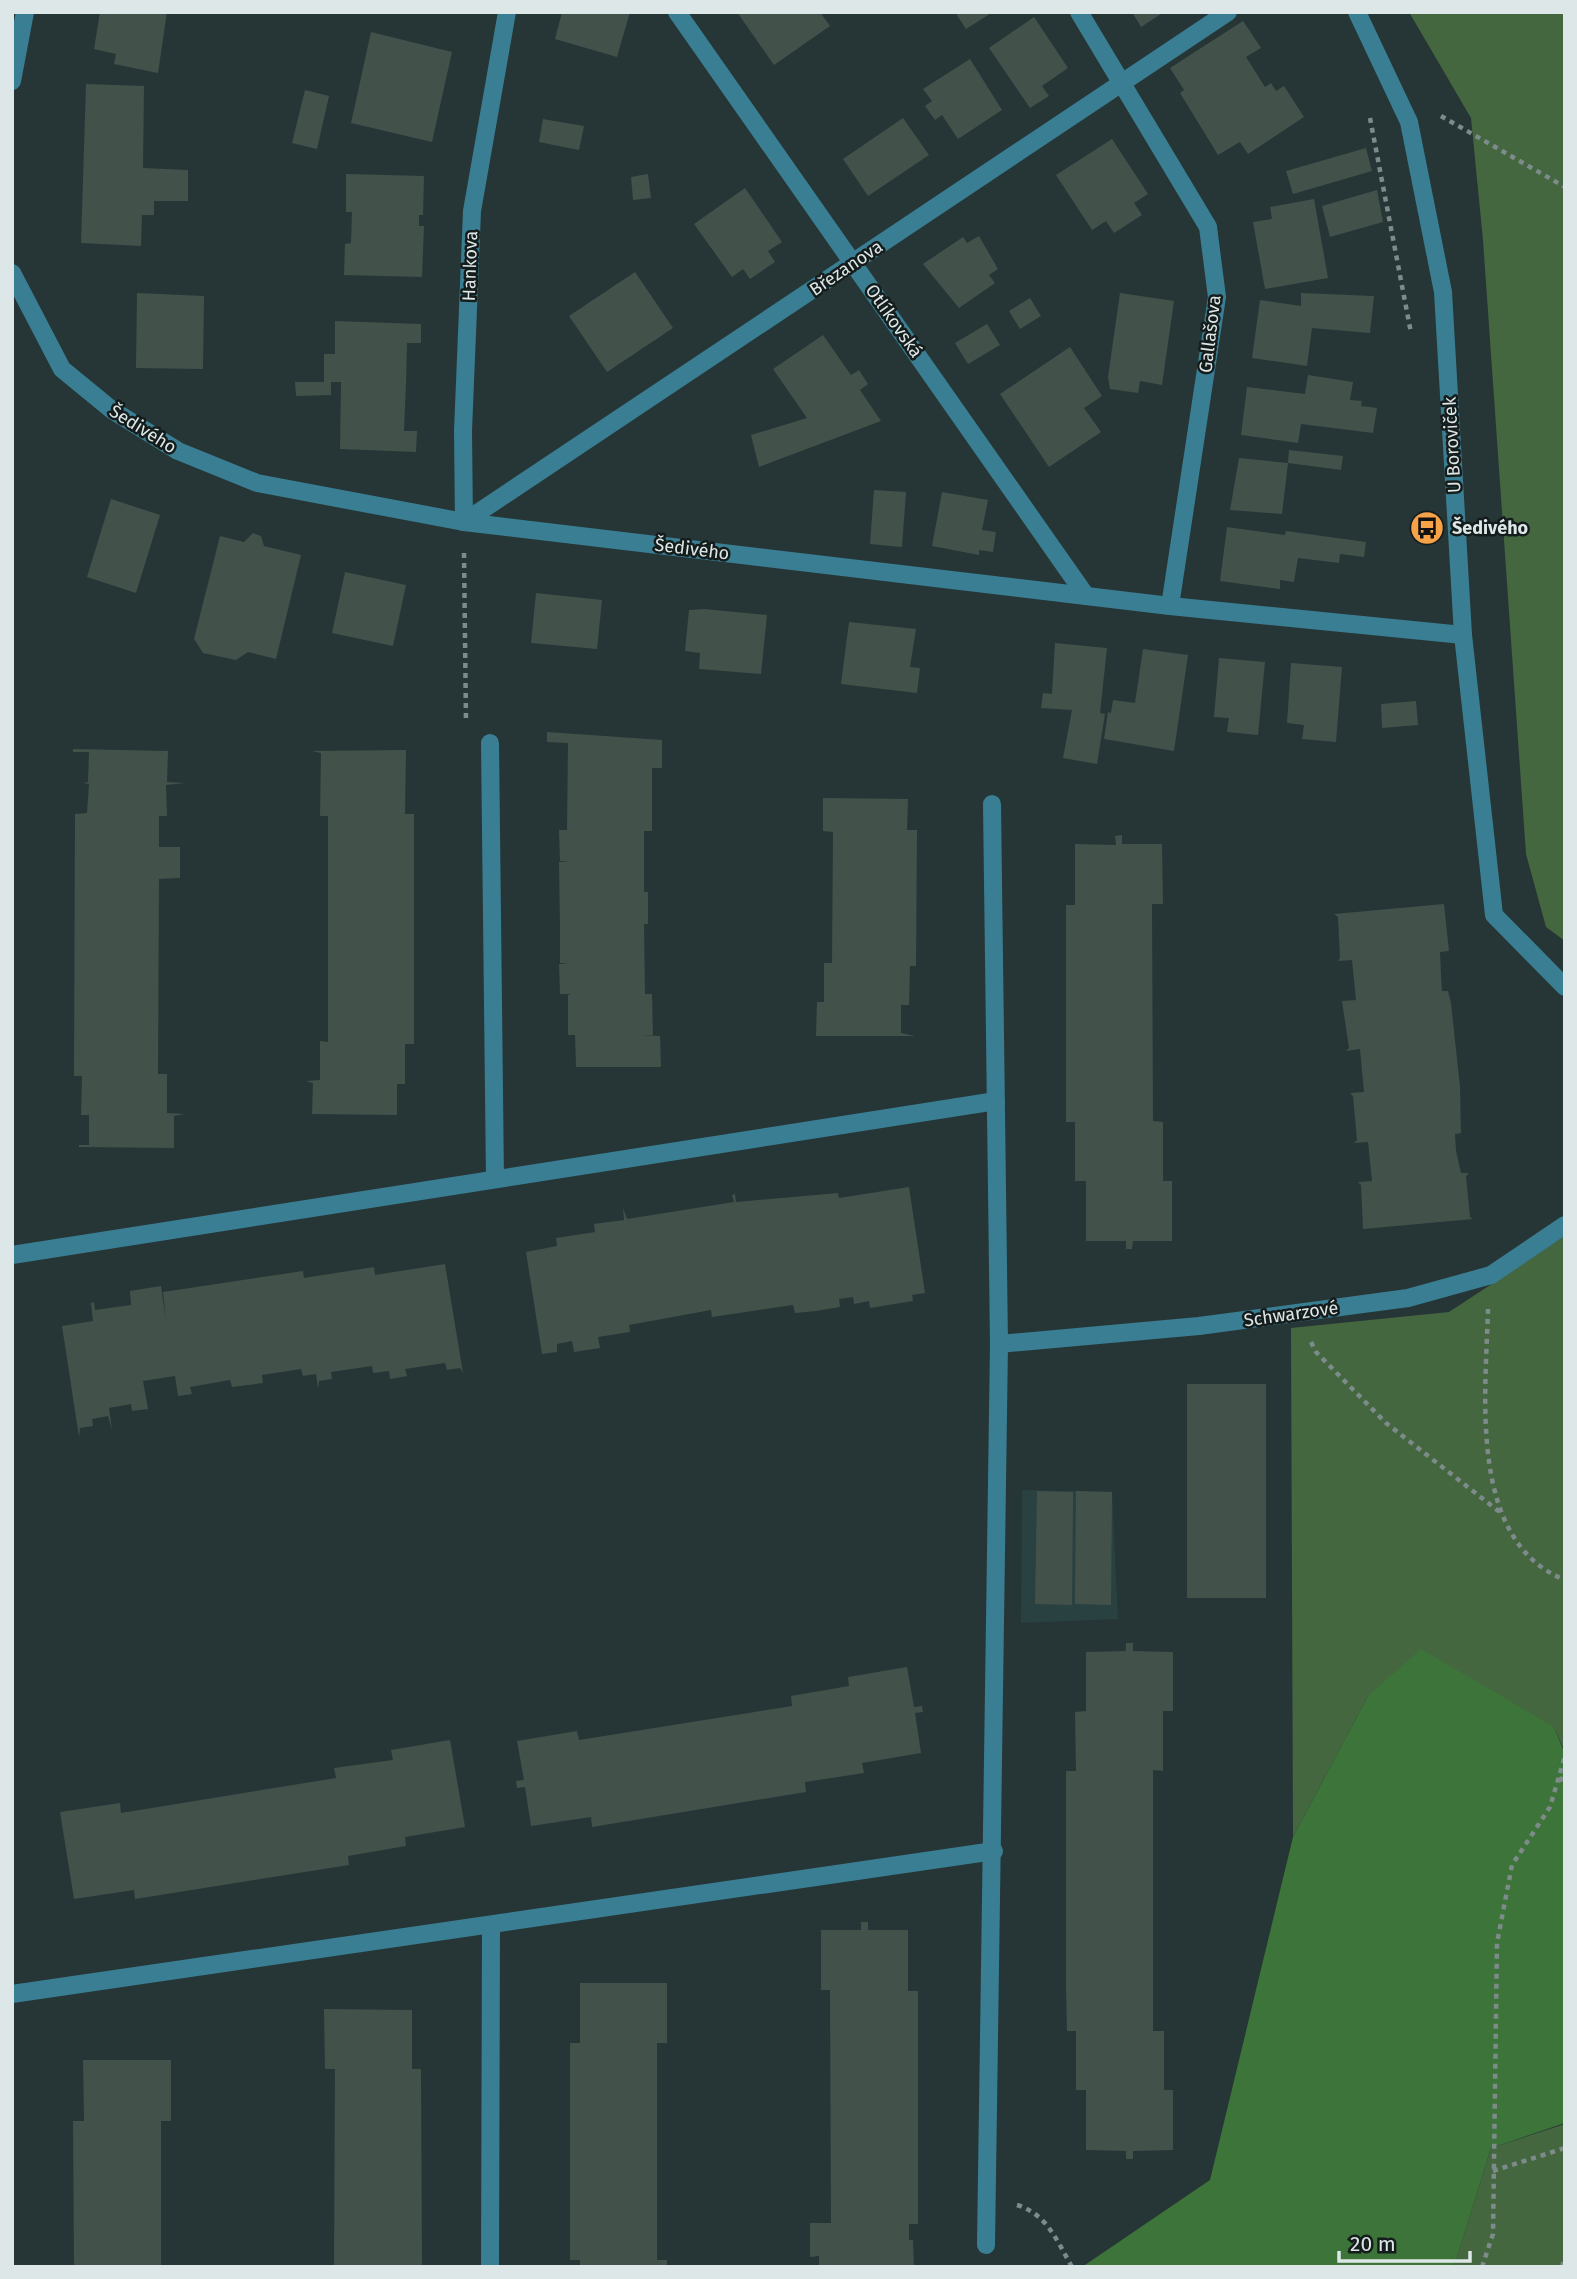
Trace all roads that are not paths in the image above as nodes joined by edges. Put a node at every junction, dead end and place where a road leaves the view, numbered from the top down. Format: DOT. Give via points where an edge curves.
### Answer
graph roads {
  1 [pos="25,12"];
  2 [pos="507,12"];
  3 [pos="677,12"];
  4 [pos="1079,12"];
  5 [pos="1228,12"];
  6 [pos="1357,12"];
  7 [pos="12,81"];
  8 [pos="1122,84"];
  9 [pos="853,263"];
  10 [pos="12,274"];
  11 [pos="464,522"];
  12 [pos="1086,596"];
  13 [pos="1170,606"];
  14 [pos="1464,635"];
  15 [pos="490,743"];
  16 [pos="992,804"];
  17 [pos="1565,987"];
  18 [pos="996,1101"];
  19 [pos="495,1180"];
  20 [pos="1565,1225"];
  21 [pos="12,1255"];
  22 [pos="999,1344"];
  23 [pos="994,1851"];
  24 [pos="491,1926"];
  25 [pos="12,1994"];
  26 [pos="986,2245"];
  27 [pos="490,2267"];
  1 -- 7 [label="street"];
  2 -- 11 [label="street, Hankova" via="472,211"];
  3 -- 9 [label="street, Otlíkovská"];
  4 -- 8 [label="street, Gallašova"];
  5 -- 8 [label="street, Březanova"];
  6 -- 14 [label="street, U Boroviček" via="1409,122 1443,292"];
  8 -- 9 [label="street, Březanova"];
  8 -- 13 [label="street, Gallašova" via="1208,227 1217,297"];
  9 -- 11 [label="street, Březanova"];
  9 -- 12 [label="street, Otlíkovská"];
  10 -- 11 [label="street, Šedivého" via="62,369 112,410 178,451 257,483"];
  11 -- 12 [label="street, Šedivého"];
  12 -- 13 [label="street, Šedivého"];
  13 -- 14 [label="street, Šedivého"];
  14 -- 17 [label="street, U Boroviček" via="1494,915"];
  15 -- 19 [label="street"];
  16 -- 18 [label="street"];
  18 -- 19 [label="street"];
  18 -- 22 [label="street"];
  19 -- 21 [label="street"];
  20 -- 22 [label="street, Schwarzové" via="1491,1275 1408,1297 1199,1326"];
  22 -- 23 [label="street"];
  23 -- 24 [label="street"];
  23 -- 26 [label="street"];
  24 -- 25 [label="street"];
  24 -- 27 [label="street"];
}
